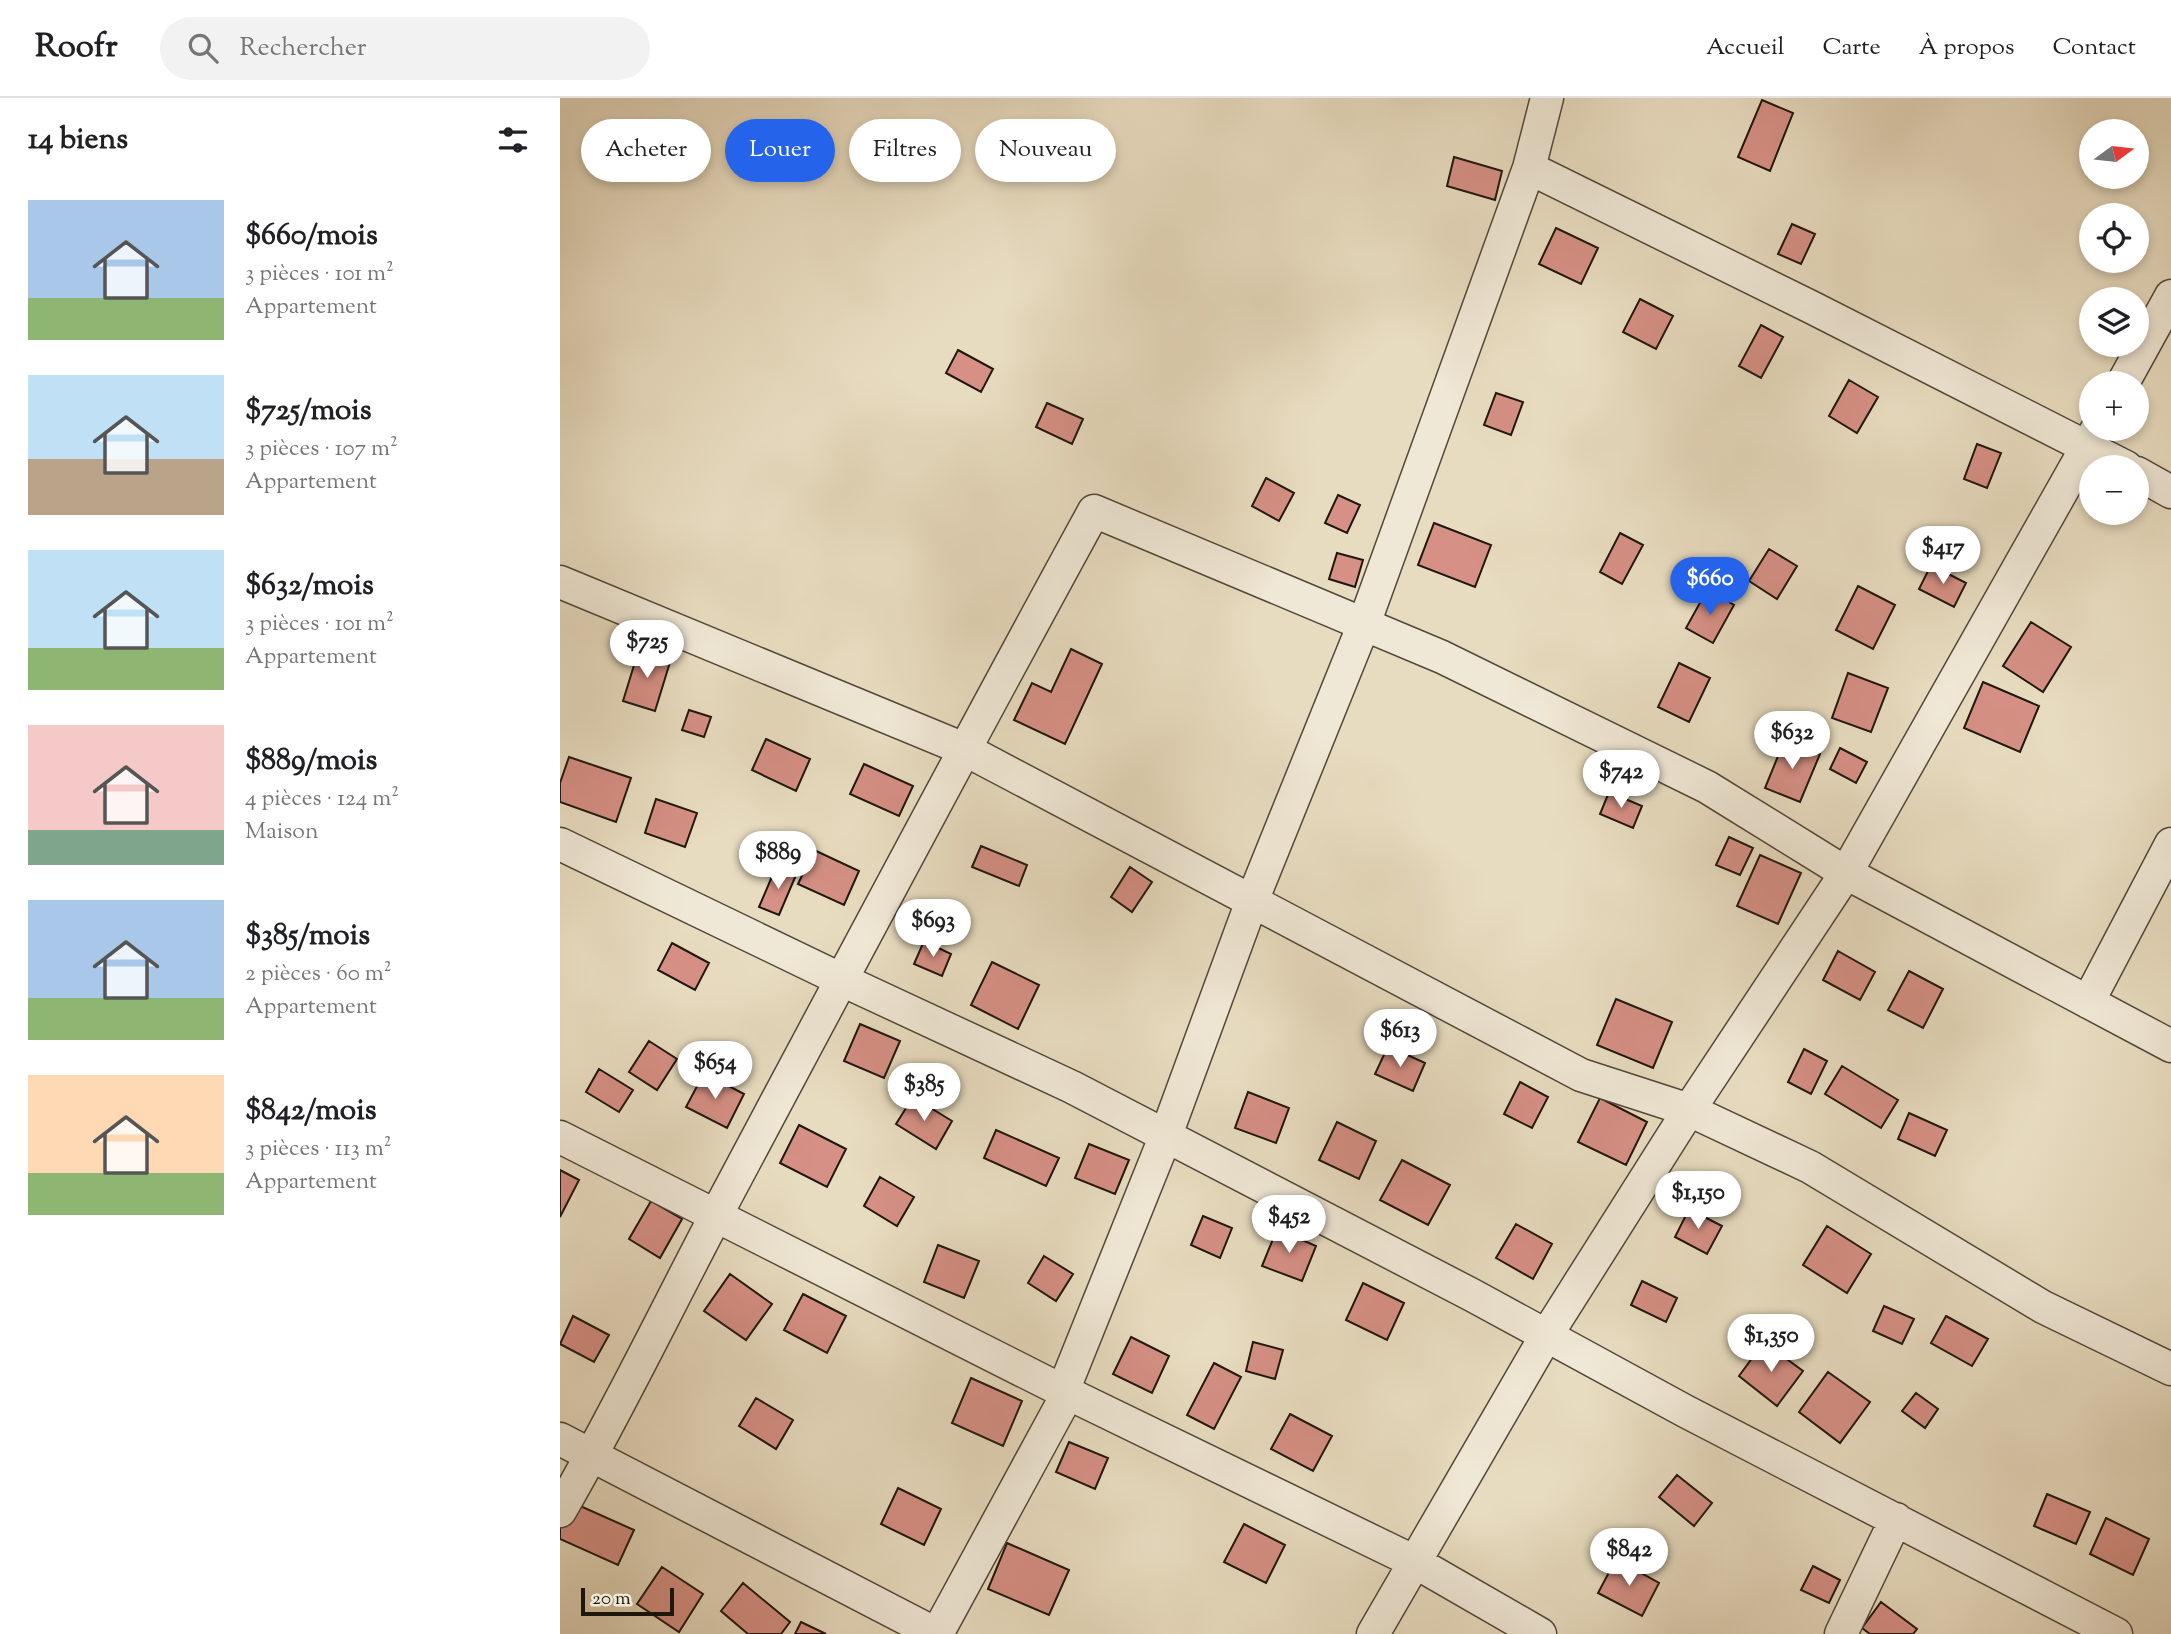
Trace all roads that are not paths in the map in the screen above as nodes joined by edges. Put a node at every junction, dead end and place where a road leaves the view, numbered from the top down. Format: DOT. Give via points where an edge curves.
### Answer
graph roads {
  1 [pos="1547,98"];
  2 [pos="1530,168"];
  3 [pos="2171,296"];
  4 [pos="2130,371"];
  5 [pos="2079,430"];
  6 [pos="2091,441"];
  7 [pos="2097,441"];
  8 [pos="2113,455"];
  9 [pos="2149,480"];
  10 [pos="2171,492"];
  11 [pos="560,582"];
  12 [pos="1364,624"];
  13 [pos="964,749"];
  14 [pos="560,844"];
  15 [pos="2171,844"];
  16 [pos="1846,873"];
  17 [pos="1252,901"];
  18 [pos="842,980"];
  19 [pos="2088,1002"];
  20 [pos="2171,1046"];
  21 [pos="1689,1110"];
  22 [pos="1166,1135"];
  23 [pos="560,1137"];
  24 [pos="716,1216"];
  25 [pos="1546,1336"];
  26 [pos="2171,1369"];
  27 [pos="1066,1392"];
  28 [pos="560,1438"];
  29 [pos="592,1455"];
  30 [pos="560,1511"];
  31 [pos="1896,1519"];
  32 [pos="1415,1562"];
  33 [pos="937,1634"];
  34 [pos="1373,1634"];
  35 [pos="1540,1634"];
  36 [pos="1841,1634"];
  37 [pos="2116,1634"];
  1 -- 2 [label="street"];
  2 -- 5 [label="street"];
  2 -- 12 [label="street"];
  3 -- 4 [label="street"];
  6 -- 16 [label="street"];
  7 -- 8 [label="street"];
  9 -- 10 [label="street"];
  11 -- 13 [label="street"];
  12 -- 13 [label="street" via="1094,511"];
  12 -- 16 [label="street" via="1442,657 1707,787"];
  12 -- 17 [label="street"];
  13 -- 17 [label="street"];
  13 -- 18 [label="street"];
  14 -- 18 [label="street"];
  15 -- 19 [label="street"];
  16 -- 19 [label="street"];
  16 -- 21 [label="street"];
  17 -- 21 [label="street" via="1581,1075"];
  17 -- 22 [label="street"];
  18 -- 22 [label="street"];
  18 -- 24 [label="street"];
  19 -- 20 [label="street"];
  21 -- 25 [label="street"];
  21 -- 26 [label="street" via="1810,1167 2043,1307"];
  22 -- 25 [label="street"];
  22 -- 27 [label="street"];
  23 -- 24 [label="street"];
  24 -- 27 [label="street"];
  24 -- 29 [label="street"];
  25 -- 31 [label="street"];
  25 -- 32 [label="street"];
  27 -- 32 [label="street"];
  27 -- 33 [label="street"];
  28 -- 29 [label="street"];
  29 -- 30 [label="street"];
  29 -- 33 [label="street"];
  31 -- 36 [label="street"];
  31 -- 37 [label="street"];
  32 -- 34 [label="street"];
  32 -- 35 [label="street"];
}
